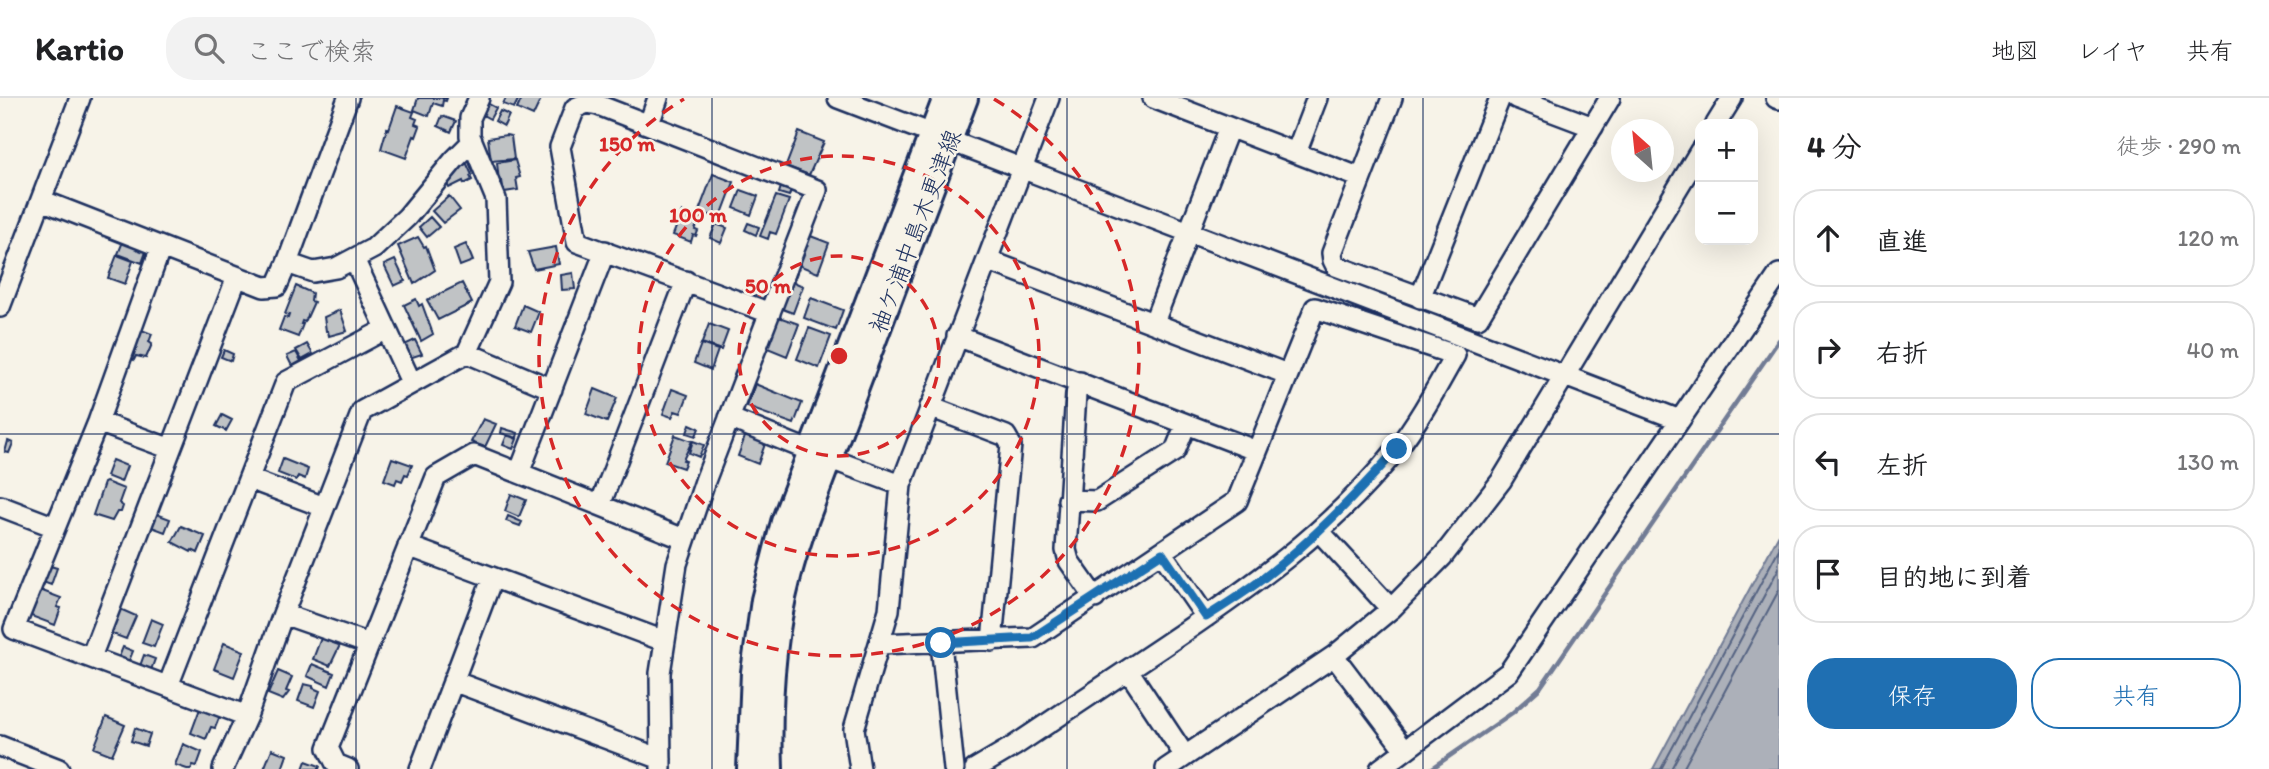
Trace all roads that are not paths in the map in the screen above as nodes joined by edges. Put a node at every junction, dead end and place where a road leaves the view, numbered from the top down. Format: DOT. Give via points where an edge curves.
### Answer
graph roads {
  1 [pos="80,98"];
  2 [pos="348,98"];
  3 [pos="479,98"];
  4 [pos="658,98"];
  5 [pos="838,98"];
  6 [pos="946,98"];
  7 [pos="965,98"];
  8 [pos="1049,98"];
  9 [pos="1153,98"];
  10 [pos="1317,98"];
  11 [pos="1392,98"];
  12 [pos="1500,98"];
  13 [pos="1516,98"];
  14 [pos="1610,98"];
  15 [pos="1732,98"];
  16 [pos="1719,119"];
  17 [pos="649,124"];
  18 [pos="1593,127"];
  19 [pos="1229,128"];
  20 [pos="941,138"];
  21 [pos="472,142"];
  22 [pos="1296,153"];
  23 [pos="1695,159"];
  24 [pos="1022,170"];
  25 [pos="1361,178"];
  26 [pos="41,200"];
  27 [pos="1189,232"];
  28 [pos="161,247"];
  29 [pos="605,251"];
  30 [pos="354,259"];
  31 [pos="987,260"];
  32 [pos="287,263"];
  33 [pos="1779,274"];
  34 [pos="237,277"];
  35 [pos="686,281"];
  36 [pos="1420,298"];
  37 [pos="0,307"];
  38 [pos="769,313"];
  39 [pos="1154,322"];
  40 [pos="386,329"];
  41 [pos="957,336"];
  42 [pos="467,353"];
  43 [pos="1287,374"];
  44 [pos="1565,376"];
  45 [pos="411,382"];
  46 [pos="1080,382"];
  47 [pos="552,389"];
  48 [pos="930,407"];
  49 [pos="729,418"];
  50 [pos="1680,420"];
  51 [pos="98,422"];
  52 [pos="1186,424"];
  53 [pos="171,449"];
  54 [pos="1257,451"];
  55 [pos="819,455"];
  56 [pos="519,473"];
  57 [pos="249,480"];
  58 [pos="901,485"];
  59 [pos="1068,500"];
  60 [pos="600,505"];
  61 [pos="0,506"];
  62 [pos="324,507"];
  63 [pos="55,527"];
  64 [pos="1319,531"];
  65 [pos="684,539"];
  66 [pos="408,546"];
  67 [pos="1162,553"];
  68 [pos="492,579"];
  69 [pos="1095,598"];
  70 [pos="1391,609"];
  71 [pos="283,614"];
  72 [pos="1206,617"];
  73 [pos="664,641"];
  74 [pos="992,641"];
  75 [pos="941,643"];
  76 [pos="369,644"];
  77 [pos="879,645"];
  78 [pos="1334,656"];
  79 [pos="91,657"];
  80 [pos="1128,670"];
  81 [pos="453,681"];
  82 [pos="168,687"];
  83 [pos="247,716"];
  84 [pos="0,746"];
  85 [pos="1405,750"];
  86 [pos="1185,756"];
  87 [pos="661,764"];
  88 [pos="59,769"];
  89 [pos="223,769"];
  90 [pos="348,769"];
  91 [pos="420,769"];
  92 [pos="750,769"];
  93 [pos="770,769"];
  94 [pos="860,769"];
  95 [pos="954,769"];
  96 [pos="975,769"];
  97 [pos="1166,769"];
  98 [pos="1380,769"];
  1 -- 26 [label="street"];
  2 -- 32 [label="street"];
  3 -- 21 [label="street" via="470,118"];
  4 -- 17 [label="street"];
  5 -- 20 [label="street"];
  6 -- 20 [label="main road, 袖ケ浦中島木更津線"];
  7 -- 20 [label="main road, 袖ケ浦中島木更津線"];
  8 -- 24 [label="street"];
  9 -- 19 [label="street"];
  10 -- 22 [label="street"];
  11 -- 25 [label="street"];
  12 -- 36 [label="street"];
  13 -- 18 [label="street"];
  14 -- 18 [label="street"];
  15 -- 16 [label="street"];
  17 -- 29 [label="street" via="587,103 575,108 560,147 578,242"];
  17 -- 38 [label="street" via="817,190"];
  18 -- 36 [label="street" via="1478,318"];
  19 -- 22 [label="street"];
  19 -- 27 [label="street"];
  20 -- 24 [label="street"];
  20 -- 55 [label="main road, 袖ケ浦中島木更津線"];
  21 -- 30 [label="street" via="389,235"];
  21 -- 42 [label="street" via="496,199 499,282"];
  22 -- 25 [label="street"];
  23 -- 44 [label="street"];
  24 -- 27 [label="street"];
  24 -- 31 [label="street"];
  25 -- 36 [label="street" via="1332,253 1336,267"];
  26 -- 28 [label="street"];
  26 -- 37 [label="street"];
  27 -- 39 [label="street"];
  27 -- 44 [label="street"];
  28 -- 34 [label="street"];
  28 -- 51 [label="street"];
  29 -- 35 [label="street"];
  29 -- 47 [label="street"];
  30 -- 32 [label="street" via="313,272"];
  30 -- 40 [label="street"];
  31 -- 39 [label="street"];
  31 -- 41 [label="street"];
  32 -- 34 [label="street" via="277,286 264,287"];
  33 -- 50 [label="street"];
  34 -- 53 [label="street"];
  35 -- 38 [label="street"];
  35 -- 60 [label="street"];
  38 -- 49 [label="street"];
  39 -- 43 [label="street"];
  40 -- 45 [label="street"];
  40 -- 57 [label="street" via="286,382"];
  41 -- 46 [label="street"];
  41 -- 48 [label="street"];
  42 -- 45 [label="street"];
  42 -- 47 [label="street"];
  43 -- 54 [label="street"];
  43 -- 64 [label="street" via="1315,308 1455,355 1397,449"];
  44 -- 50 [label="street"];
  44 -- 70 [label="street" via="1481,508 1443,556"];
  45 -- 62 [label="street" via="362,411"];
  46 -- 52 [label="street"];
  46 -- 59 [label="street"];
  47 -- 56 [label="street"];
  48 -- 58 [label="street"];
  48 -- 74 [label="street" via="1006,436 1011,445"];
  49 -- 55 [label="street"];
  49 -- 65 [label="street"];
  50 -- 85 [label="street" via="1508,672"];
  51 -- 53 [label="street"];
  51 -- 63 [label="street"];
  52 -- 54 [label="street"];
  52 -- 59 [label="street" via="1175,451 1097,501"];
  53 -- 79 [label="street"];
  54 -- 67 [label="street" via="1237,501"];
  55 -- 58 [label="street"];
  55 -- 92 [label="main road, 袖ケ浦中島木更津線" via="784,522 764,600 754,672"];
  55 -- 93 [label="main road, 袖ケ浦中島木更津線" via="774,646"];
  56 -- 60 [label="street"];
  56 -- 66 [label="street" via="474,455 436,477"];
  57 -- 62 [label="street"];
  57 -- 82 [label="street"];
  58 -- 77 [label="street" via="889,610"];
  59 -- 69 [label="street" via="1069,561"];
  60 -- 65 [label="street"];
  61 -- 63 [label="street"];
  62 -- 71 [label="street"];
  63 -- 79 [label="street" via="14,629"];
  64 -- 70 [label="street"];
  64 -- 72 [label="street" via="1264,578"];
  65 -- 73 [label="street"];
  66 -- 68 [label="street"];
  66 -- 76 [label="street"];
  67 -- 69 [label="street"];
  67 -- 72 [label="street"];
  68 -- 73 [label="street"];
  68 -- 81 [label="street"];
  69 -- 74 [label="street" via="1032,638"];
  70 -- 78 [label="street"];
  71 -- 76 [label="street"];
  71 -- 83 [label="street"];
  72 -- 80 [label="street"];
  73 -- 87 [label="street"];
  74 -- 75 [label="street"];
  75 -- 77 [label="street"];
  75 -- 95 [label="street"];
  76 -- 90 [label="street" via="328,748 335,764"];
  77 -- 94 [label="street" via="854,729"];
  78 -- 85 [label="street"];
  78 -- 86 [label="street"];
  79 -- 82 [label="street"];
  80 -- 86 [label="street"];
  80 -- 96 [label="street"];
  81 -- 87 [label="street"];
  81 -- 91 [label="street"];
  82 -- 83 [label="street"];
  83 -- 89 [label="street"];
  84 -- 88 [label="street"];
  85 -- 98 [label="street"];
  86 -- 97 [label="street"];
}
